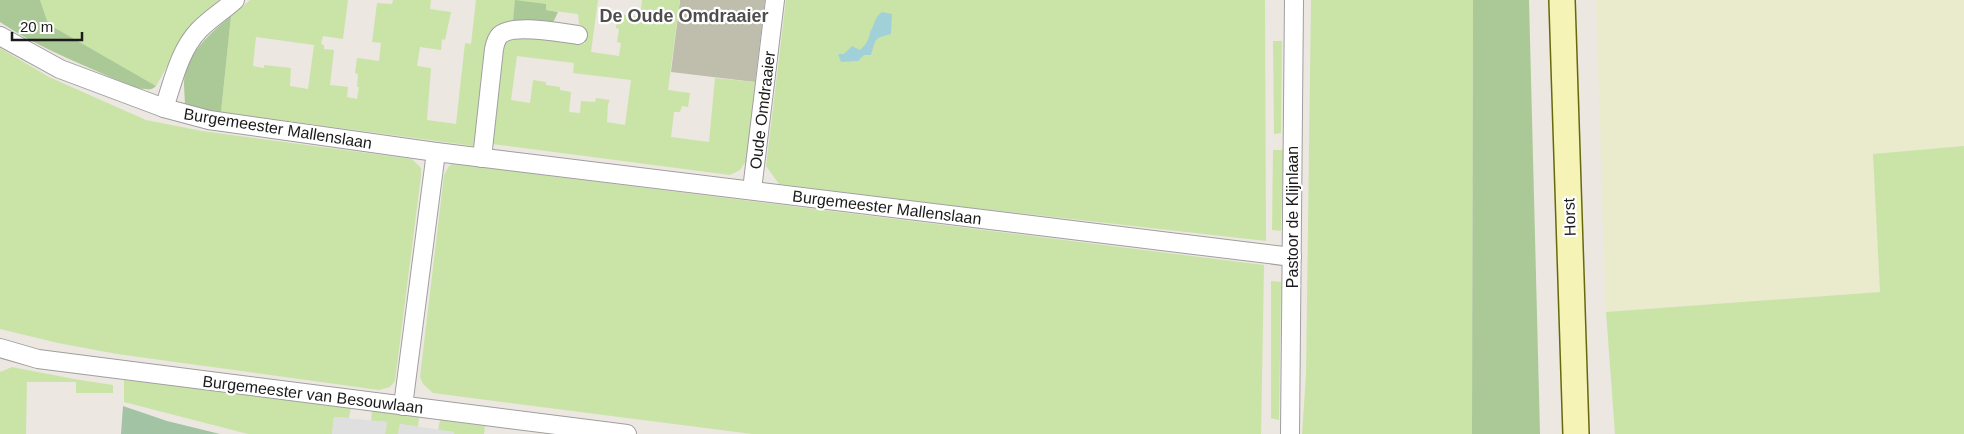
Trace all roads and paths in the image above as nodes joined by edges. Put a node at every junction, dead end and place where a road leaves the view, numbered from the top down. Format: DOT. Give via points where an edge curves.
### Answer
graph roads {
  1 [pos="235,0"];
  2 [pos="775,0"];
  3 [pos="1294,0"];
  4 [pos="1562,0"];
  5 [pos="578,35"];
  6 [pos="0,36"];
  7 [pos="164,108"];
  8 [pos="436,152"];
  9 [pos="482,158"];
  10 [pos="752,190"];
  11 [pos="1292,257"];
  12 [pos="0,348"];
  13 [pos="403,406"];
  14 [pos="627,434"];
  15 [pos="1290,434"];
  16 [pos="1576,434"];
  1 -- 7 [label="street" via="199,31 188,46"];
  2 -- 10 [label="street, Oude Omdraaier"];
  3 -- 11 [label="street, Pastoor de Klijnlaan"];
  4 -- 16 [label="street, Horst"];
  5 -- 9 [label="street" via="520,29 500,35 494,49"];
  6 -- 7 [label="street, Burgemeester Mallenslaan" via="60,69"];
  7 -- 8 [label="street, Burgemeester Mallenslaan" via="209,120"];
  8 -- 9 [label="street, Burgemeester Mallenslaan"];
  8 -- 13 [label="street"];
  9 -- 10 [label="street, Burgemeester Mallenslaan"];
  10 -- 11 [label="street, Burgemeester Mallenslaan"];
  11 -- 15 [label="street, Pastoor de Klijnlaan"];
  12 -- 13 [label="street, Burgemeester van Besouwlaan" via="38,359"];
  13 -- 14 [label="street, Burgemeester van Besouwlaan"];
}
